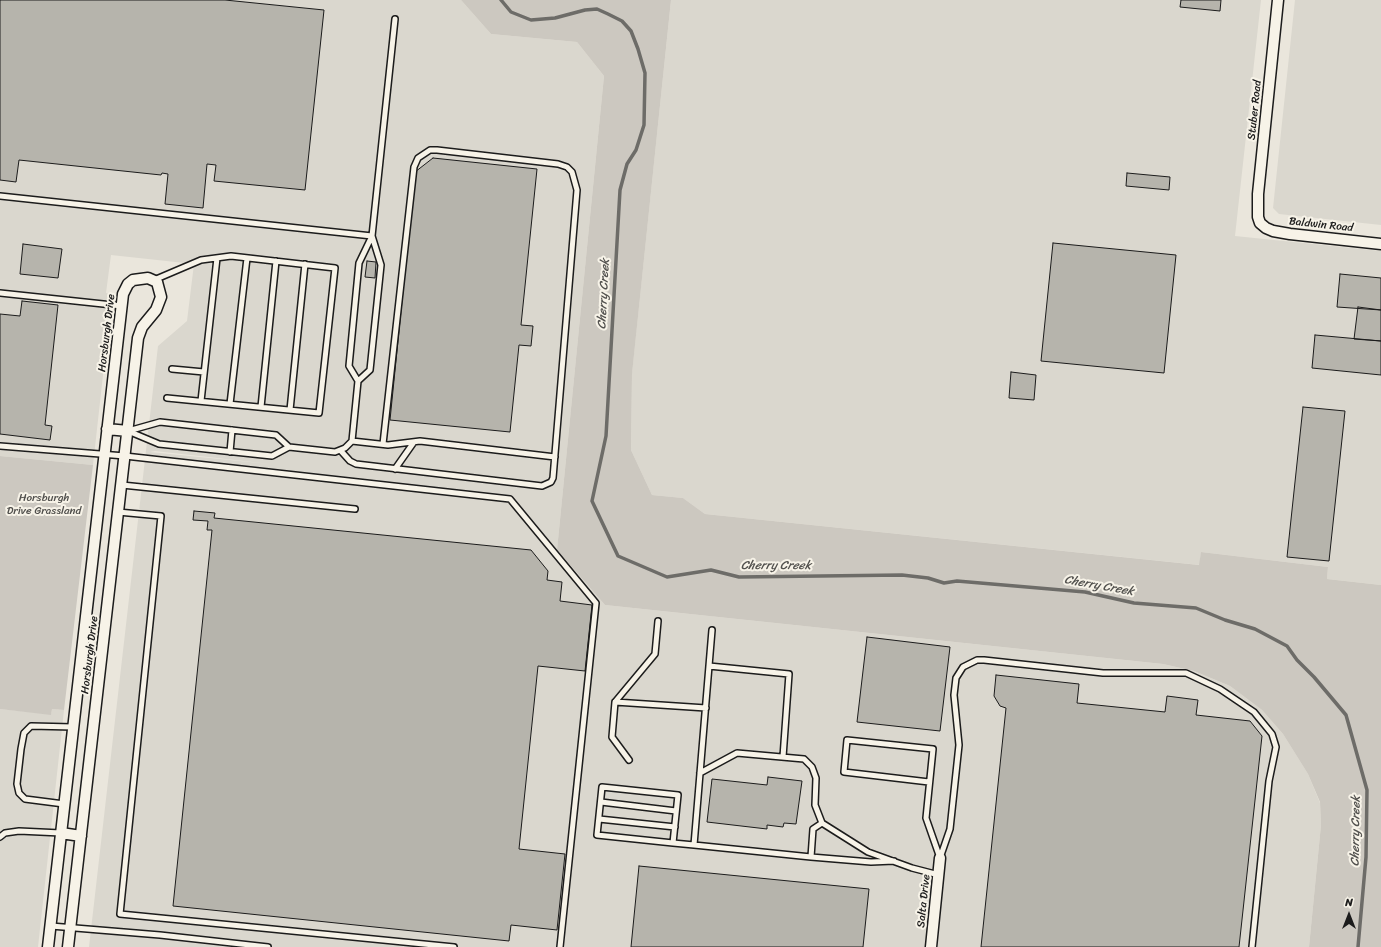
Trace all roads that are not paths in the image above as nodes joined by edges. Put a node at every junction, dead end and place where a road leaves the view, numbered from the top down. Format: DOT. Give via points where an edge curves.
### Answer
graph roads {
  1 [pos="1278,0"];
  2 [pos="395,19"];
  3 [pos="0,196"];
  4 [pos="1260,223"];
  5 [pos="372,236"];
  6 [pos="1381,244"];
  7 [pos="217,258"];
  8 [pos="246,258"];
  9 [pos="276,261"];
  10 [pos="305,264"];
  11 [pos="154,280"];
  12 [pos="0,293"];
  13 [pos="122,306"];
  14 [pos="172,369"];
  15 [pos="204,372"];
  16 [pos="358,382"];
  17 [pos="167,398"];
  18 [pos="201,401"];
  19 [pos="230,404"];
  20 [pos="261,407"];
  21 [pos="290,410"];
  22 [pos="107,429"];
  23 [pos="232,430"];
  24 [pos="128,431"];
  25 [pos="352,441"];
  26 [pos="414,442"];
  27 [pos="383,444"];
  28 [pos="0,446"];
  29 [pos="289,448"];
  30 [pos="342,451"];
  31 [pos="230,452"];
  32 [pos="104,456"];
  33 [pos="125,456"];
  34 [pos="555,457"];
  35 [pos="395,469"];
  36 [pos="122,485"];
  37 [pos="355,509"];
  38 [pos="118,512"];
  39 [pos="658,621"];
  40 [pos="712,630"];
  41 [pos="709,666"];
  42 [pos="615,702"];
  43 [pos="706,708"];
  44 [pos="73,727"];
  45 [pos="783,757"];
  46 [pos="629,760"];
  47 [pos="700,774"];
  48 [pos="929,782"];
  49 [pos="601,802"];
  50 [pos="64,804"];
  51 [pos="676,811"];
  52 [pos="599,819"];
  53 [pos="822,823"];
  54 [pos="675,827"];
  55 [pos="61,833"];
  56 [pos="81,836"];
  57 [pos="0,838"];
  58 [pos="673,842"];
  59 [pos="694,845"];
  60 [pos="811,857"];
  61 [pos="940,858"];
  62 [pos="894,861"];
  63 [pos="938,875"];
  64 [pos="51,926"];
  65 [pos="71,928"];
  66 [pos="48,947"];
  67 [pos="68,947"];
  68 [pos="268,947"];
  69 [pos="454,947"];
  70 [pos="560,947"];
  71 [pos="931,947"];
  72 [pos="1252,947"];
  1 -- 4 [label="street, Stuber Road" via="1258,194"];
  2 -- 5 [label="lane"];
  3 -- 5 [label="lane"];
  4 -- 6 [label="street, Baldwin Road" via="1269,230 1290,234"];
  5 -- 16 [label="lane" via="359,263 349,366"];
  5 -- 16 [label="lane" via="381,265 370,370"];
  7 -- 8 [label="lane"];
  7 -- 11 [label="lane" via="201,260"];
  7 -- 15 [label="lane"];
  8 -- 9 [label="lane"];
  8 -- 19 [label="lane"];
  9 -- 10 [label="lane"];
  9 -- 20 [label="lane"];
  10 -- 21 [label="lane"];
  10 -- 21 [label="lane" via="334,268 319,413"];
  11 -- 13 [label="street, Horsburgh Drive" via="133,280 125,289"];
  11 -- 24 [label="street, Horsburgh Drive" via="159,287 160,297 156,310 139,334"];
  12 -- 13 [label="lane"];
  13 -- 22 [label="street, Horsburgh Drive"];
  14 -- 15 [label="lane"];
  15 -- 18 [label="lane"];
  16 -- 25 [label="lane"];
  17 -- 18 [label="lane"];
  18 -- 19 [label="lane"];
  19 -- 20 [label="lane"];
  20 -- 21 [label="lane"];
  22 -- 24 [label="street"];
  22 -- 32 [label="street, Horsburgh Drive"];
  23 -- 24 [label="lane" via="160,422"];
  23 -- 29 [label="lane" via="276,435"];
  23 -- 31 [label="lane"];
  24 -- 31 [label="lane" via="159,444"];
  24 -- 33 [label="street, Horsburgh Drive"];
  25 -- 27 [label="lane"];
  25 -- 30 [label="lane"];
  26 -- 27 [label="lane"];
  26 -- 34 [label="lane"];
  26 -- 35 [label="lane"];
  27 -- 34 [label="lane" via="414,167 423,154 437,150 558,164 572,172 577,190"];
  28 -- 32 [label="lane"];
  29 -- 30 [label="lane"];
  29 -- 31 [label="lane" via="272,456"];
  30 -- 35 [label="lane" via="356,464"];
  32 -- 33 [label="lane"];
  32 -- 44 [label="street, Horsburgh Drive"];
  33 -- 36 [label="street, Horsburgh Drive"];
  33 -- 70 [label="lane" via="510,499 596,603"];
  34 -- 35 [label="lane" via="553,478 547,485 542,486"];
  36 -- 37 [label="lane"];
  36 -- 38 [label="street, Horsburgh Drive"];
  38 -- 56 [label="street, Horsburgh Drive"];
  38 -- 69 [label="lane" via="161,516 120,914"];
  39 -- 42 [label="lane" via="655,654"];
  40 -- 41 [label="lane"];
  41 -- 43 [label="lane"];
  41 -- 45 [label="lane" via="789,674"];
  42 -- 43 [label="lane"];
  42 -- 46 [label="lane" via="612,737"];
  43 -- 47 [label="lane"];
  44 -- 50 [label="street, Horsburgh Drive"];
  44 -- 50 [label="lane" via="31,726 24,732 21,749 17,784 19,793 26,798"];
  45 -- 47 [label="lane" via="737,753"];
  45 -- 53 [label="lane" via="804,759 812,767 816,778 815,805"];
  47 -- 59 [label="lane"];
  48 -- 48 [label="lane" via="844,772 847,740 933,749"];
  48 -- 61 [label="lane" via="926,818"];
  49 -- 51 [label="lane"];
  49 -- 51 [label="lane" via="602,787 678,794"];
  49 -- 52 [label="lane"];
  50 -- 55 [label="street, Horsburgh Drive"];
  51 -- 54 [label="lane"];
  52 -- 54 [label="lane"];
  52 -- 58 [label="lane" via="597,835"];
  53 -- 60 [label="lane" via="813,829"];
  53 -- 62 [label="lane" via="868,852"];
  54 -- 58 [label="lane"];
  55 -- 56 [label="street"];
  55 -- 57 [label="lane" via="19,831 6,833"];
  55 -- 64 [label="street, Horsburgh Drive"];
  56 -- 65 [label="street, Horsburgh Drive"];
  58 -- 59 [label="lane"];
  59 -- 60 [label="lane"];
  60 -- 62 [label="lane" via="871,862"];
  61 -- 63 [label="street, Salta Drive"];
  61 -- 72 [label="lane" via="950,829 959,745 954,695 956,678 963,667 977,660 984,660 1103,673 1186,673 1220,688 1254,712 1272,734 1276,747 1269,781"];
  62 -- 63 [label="lane"];
  63 -- 71 [label="street, Salta Drive"];
  64 -- 65 [label="lane"];
  64 -- 66 [label="street, Horsburgh Drive"];
  65 -- 67 [label="street, Horsburgh Drive"];
  65 -- 68 [label="lane"];
}
